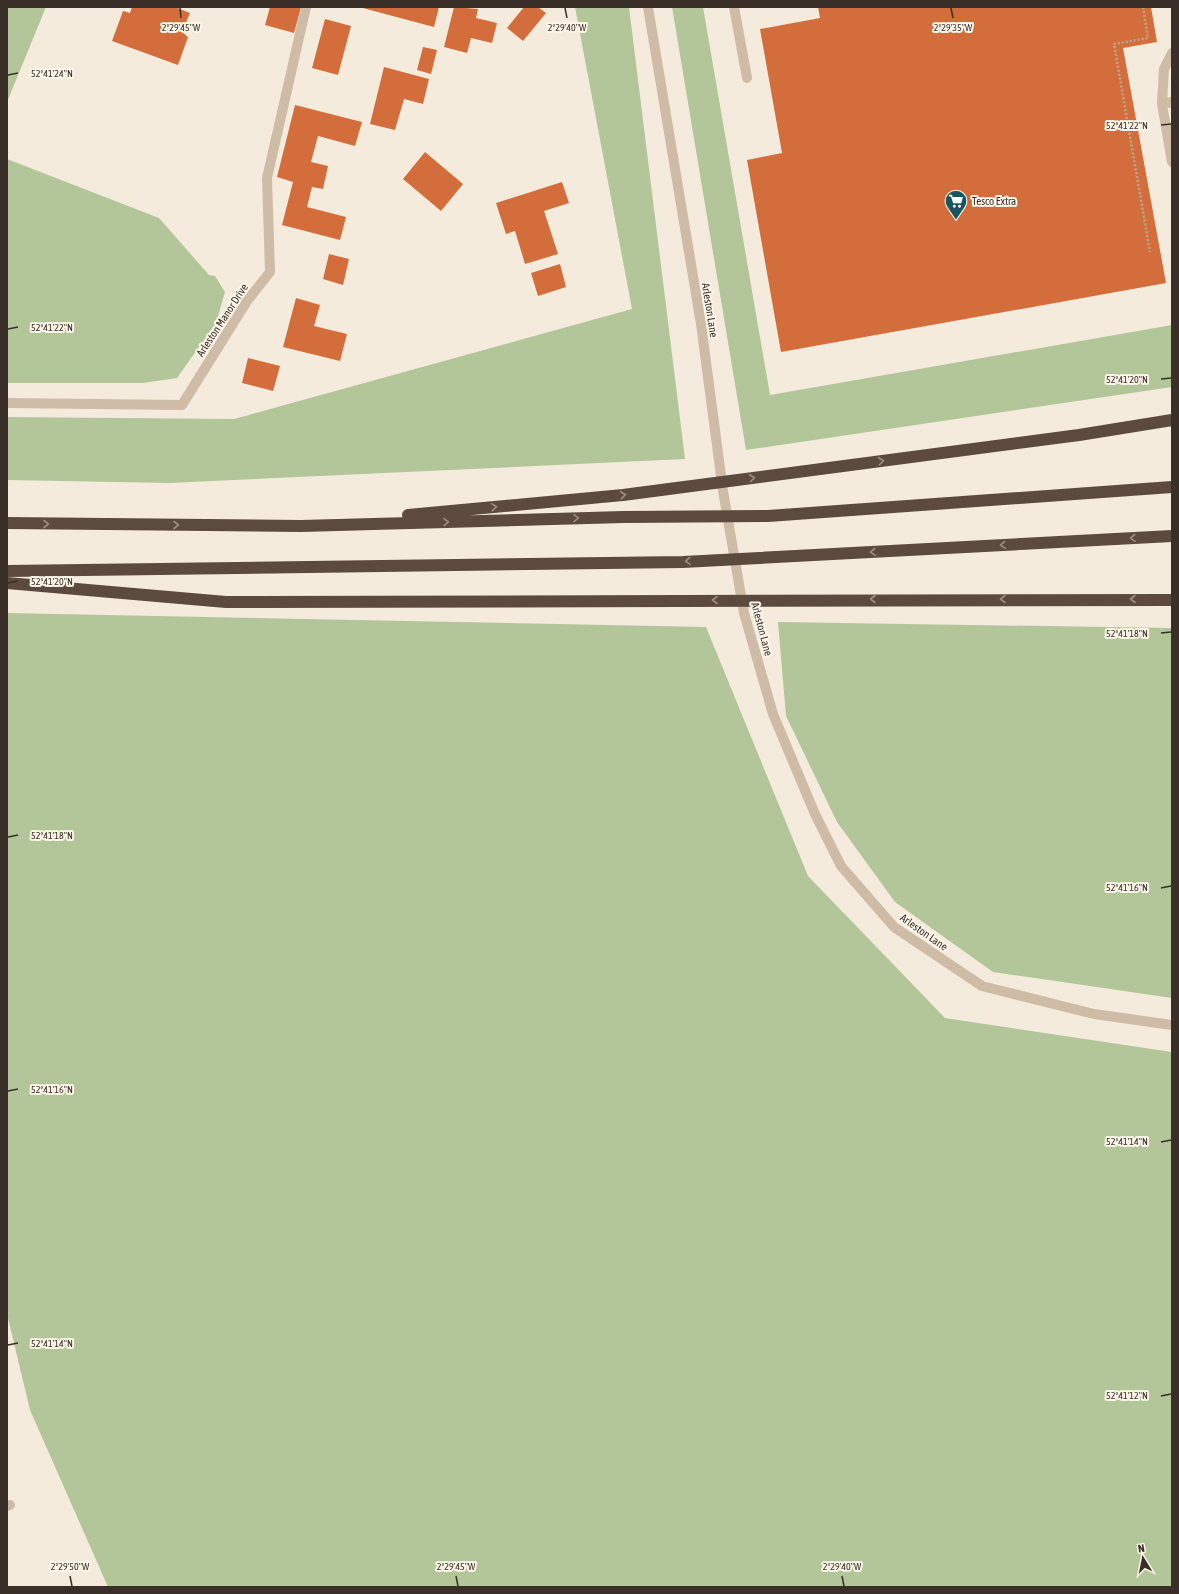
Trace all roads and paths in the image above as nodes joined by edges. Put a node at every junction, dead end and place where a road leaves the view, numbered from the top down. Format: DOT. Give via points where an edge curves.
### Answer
graph roads {
  1 [pos="306,7"];
  2 [pos="648,7"];
  3 [pos="734,7"];
  4 [pos="1144,7"];
  5 [pos="1172,53"];
  6 [pos="747,78"];
  7 [pos="1167,103"];
  8 [pos="1172,162"];
  9 [pos="1150,252"];
  10 [pos="7,403"];
  11 [pos="1172,420"];
  12 [pos="1172,487"];
  13 [pos="7,523"];
  14 [pos="302,526"];
  15 [pos="1172,536"];
  16 [pos="7,571"];
  17 [pos="7,583"];
  18 [pos="1172,600"];
  19 [pos="1172,1024"];
  1 -- 10 [label="street, Arleston Manor Drive" via="267,178 270,272 247,301 182,405"];
  2 -- 19 [label="street, Arleston Lane" via="701,324 723,491 744,613 773,714 840,866 894,927 982,986 1094,1014"];
  3 -- 6 [label="street"];
  4 -- 9 [label="path" via="1148,38 1114,44"];
  5 -- 7 [label="street" via="1164,69"];
  7 -- 8 [label="street"];
  14 -- 11 [label="highway, one-way" via="623,495 1079,436"];
  14 -- 12 [label="highway, one-way" via="624,517 768,516"];
  13 -- 14 [label="highway, one-way"];
  15 -- 16 [label="highway, one-way" via="684,562"];
  18 -- 17 [label="highway, one-way" via="226,602"];
}
